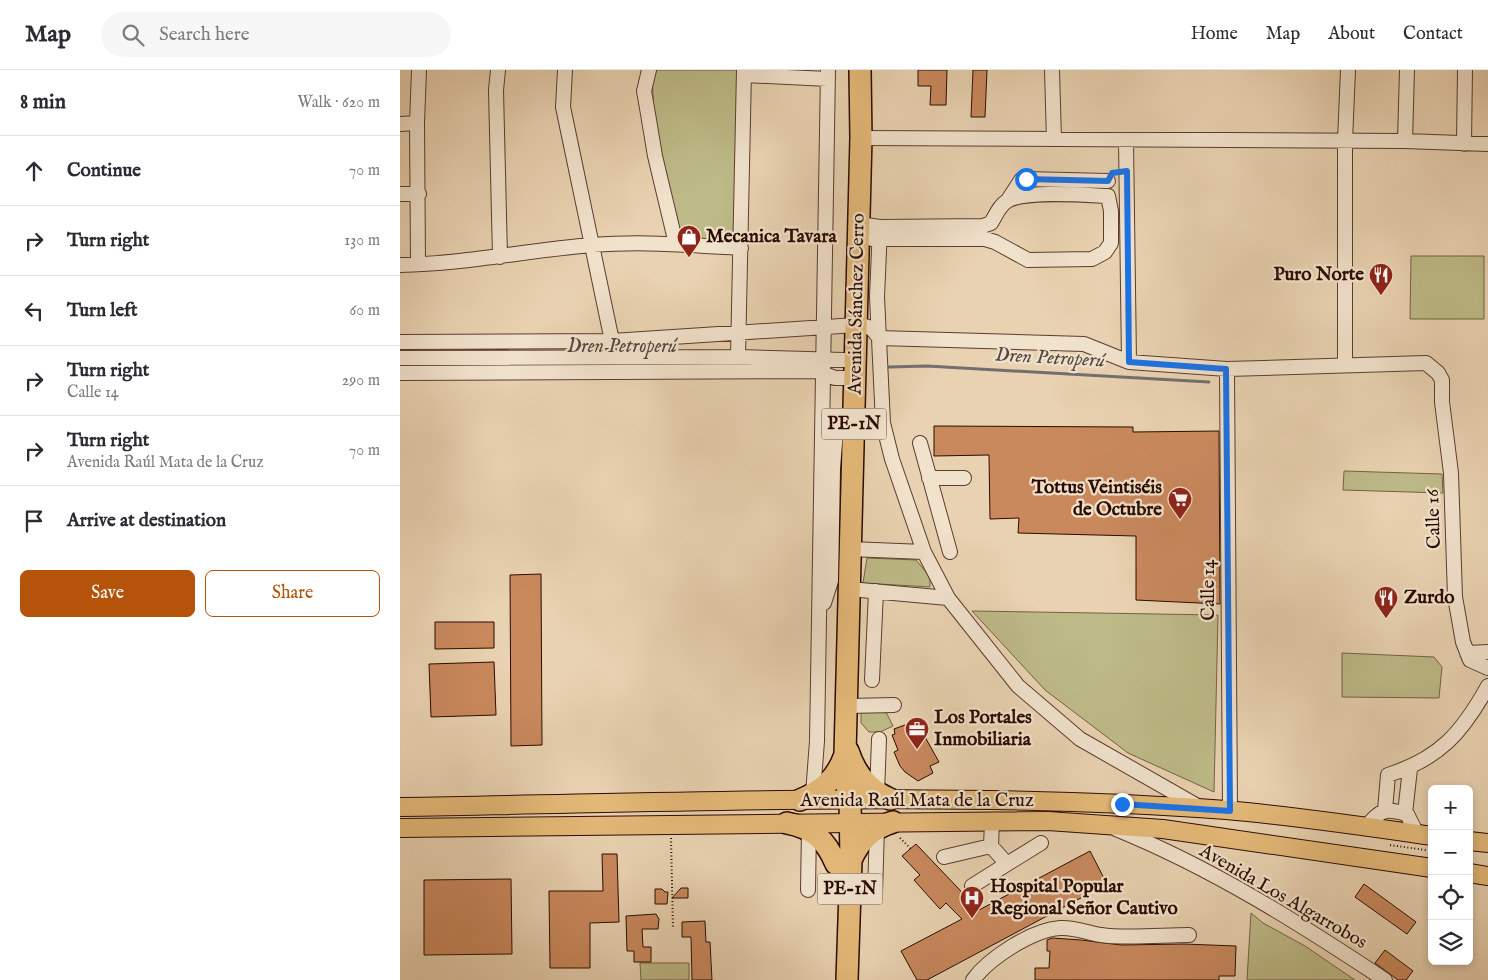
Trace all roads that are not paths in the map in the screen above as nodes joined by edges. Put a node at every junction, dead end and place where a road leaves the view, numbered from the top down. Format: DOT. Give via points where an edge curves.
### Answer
graph roads {
  1 [pos="420,70"];
  2 [pos="498,70"];
  3 [pos="564,70"];
  4 [pos="649,70"];
  5 [pos="860,70"];
  6 [pos="1052,70"];
  7 [pos="1348,70"];
  8 [pos="1407,70"];
  9 [pos="1465,70"];
  10 [pos="744,73"];
  11 [pos="828,74"];
  12 [pos="417,122"];
  13 [pos="400,124"];
  14 [pos="861,138"];
  15 [pos="1054,139"];
  16 [pos="1126,140"];
  17 [pos="1345,141"];
  18 [pos="1406,141"];
  19 [pos="1464,144"];
  20 [pos="1488,144"];
  21 [pos="1127,171"];
  22 [pos="1108,181"];
  23 [pos="400,194"];
  24 [pos="419,194"];
  25 [pos="1108,196"];
  26 [pos="1008,200"];
  27 [pos="991,223"];
  28 [pos="859,232"];
  29 [pos="880,232"];
  30 [pos="995,242"];
  31 [pos="676,244"];
  32 [pos="593,245"];
  33 [pos="741,248"];
  34 [pos="500,257"];
  35 [pos="418,264"];
  36 [pos="400,265"];
  37 [pos="856,325"];
  38 [pos="823,328"];
  39 [pos="738,332"];
  40 [pos="880,338"];
  41 [pos="612,341"];
  42 [pos="400,342"];
  43 [pos="738,357"];
  44 [pos="400,358"];
  45 [pos="824,358"];
  46 [pos="844,360"];
  47 [pos="880,361"];
  48 [pos="1129,362"];
  49 [pos="1345,364"];
  50 [pos="860,369"];
  51 [pos="1226,369"];
  52 [pos="400,373"];
  53 [pos="824,373"];
  54 [pos="854,411"];
  55 [pos="920,443"];
  56 [pos="930,478"];
  57 [pos="964,478"];
  58 [pos="850,549"];
  59 [pos="924,552"];
  60 [pos="950,552"];
  61 [pos="849,589"];
  62 [pos="876,591"];
  63 [pos="948,598"];
  64 [pos="819,618"];
  65 [pos="1488,652"];
  66 [pos="1467,653"];
  67 [pos="1488,668"];
  68 [pos="872,680"];
  69 [pos="1488,686"];
  70 [pos="894,705"];
  71 [pos="847,706"];
  72 [pos="879,739"];
  73 [pos="845,750"];
  74 [pos="1410,769"];
  75 [pos="884,796"];
  76 [pos="807,797"];
  77 [pos="844,799"];
  78 [pos="995,801"];
  79 [pos="400,807"];
  80 [pos="1202,809"];
  81 [pos="1385,810"];
  82 [pos="1230,811"];
  83 [pos="1405,813"];
  84 [pos="983,821"];
  85 [pos="844,822"];
  86 [pos="787,823"];
  87 [pos="1105,825"];
  88 [pos="1366,827"];
  89 [pos="400,828"];
  90 [pos="809,829"];
  91 [pos="890,829"];
  92 [pos="1424,835"];
  93 [pos="1473,841"];
  94 [pos="1041,843"];
  95 [pos="1488,843"];
  96 [pos="991,846"];
  97 [pos="944,857"];
  98 [pos="843,862"];
  99 [pos="1007,864"];
  100 [pos="1428,867"];
  101 [pos="1473,874"];
  102 [pos="1488,876"];
  103 [pos="972,886"];
  104 [pos="808,890"];
  105 [pos="875,894"];
  106 [pos="1189,935"];
  107 [pos="834,980"];
  108 [pos="848,980"];
  109 [pos="973,980"];
  110 [pos="1385,980"];
  1 -- 12 [label="street"];
  2 -- 34 [label="street"];
  3 -- 32 [label="street" via="563,106"];
  4 -- 31 [label="street" via="644,91 655,156"];
  5 -- 14 [label="highway, Avenida Sánchez Cerro / PE-1N"];
  6 -- 15 [label="street"];
  7 -- 17 [label="street"];
  8 -- 18 [label="street"];
  9 -- 19 [label="street"];
  10 -- 11 [label="street"];
  10 -- 33 [label="street"];
  11 -- 38 [label="street"];
  12 -- 13 [label="street"];
  12 -- 24 [label="street"];
  14 -- 15 [label="street"];
  14 -- 28 [label="highway, Avenida Sánchez Cerro / PE-1N"];
  15 -- 16 [label="street"];
  16 -- 17 [label="street"];
  16 -- 21 [label="street"];
  17 -- 18 [label="street"];
  17 -- 49 [label="street"];
  18 -- 19 [label="street"];
  19 -- 20 [label="street"];
  21 -- 22 [label="street" via="1112,173"];
  21 -- 48 [label="street"];
  22 -- 25 [label="street"];
  22 -- 26 [label="street" via="1026,179 1021,180"];
  23 -- 24 [label="street"];
  24 -- 35 [label="street"];
  25 -- 26 [label="street" via="1023,195"];
  25 -- 30 [label="street" via="1111,243 1105,252 1092,258 1028,260"];
  26 -- 27 [label="street"];
  27 -- 29 [label="street"];
  27 -- 30 [label="street"];
  28 -- 29 [label="street"];
  28 -- 37 [label="highway, Avenida Sánchez Cerro / PE-1N"];
  29 -- 30 [label="street"];
  29 -- 40 [label="street" via="877,297"];
  31 -- 32 [label="street"];
  31 -- 33 [label="street"];
  32 -- 34 [label="street"];
  32 -- 41 [label="street"];
  33 -- 39 [label="street"];
  34 -- 35 [label="street"];
  35 -- 36 [label="street"];
  37 -- 38 [label="street"];
  37 -- 40 [label="street" via="873,328"];
  37 -- 50 [label="highway, Avenida Sánchez Cerro / PE-1N"];
  38 -- 39 [label="street"];
  38 -- 45 [label="street"];
  39 -- 41 [label="street"];
  39 -- 43 [label="street"];
  40 -- 47 [label="street"];
  40 -- 48 [label="street" via="1084,344"];
  41 -- 42 [label="street"];
  43 -- 44 [label="street"];
  43 -- 45 [label="street"];
  45 -- 46 [label="street"];
  45 -- 53 [label="street"];
  47 -- 50 [label="street"];
  47 -- 59 [label="street" via="886,441"];
  48 -- 51 [label="street"];
  49 -- 51 [label="street"];
  49 -- 66 [label="street, Calle 16" via="1426,363 1442,380 1451,473 1455,597 1462,642"];
  50 -- 53 [label="street" via="835,378"];
  50 -- 54 [label="highway, Avenida Sánchez Cerro / PE-1N"];
  51 -- 82 [label="street, Calle 14"];
  52 -- 53 [label="street"];
  53 -- 64 [label="street"];
  54 -- 58 [label="highway, Avenida Sánchez Cerro / PE-1N"];
  54 -- 64 [label="street" via="841,419 836,431 831,581"];
  55 -- 56 [label="street"];
  56 -- 57 [label="street"];
  56 -- 60 [label="street"];
  58 -- 59 [label="street"];
  58 -- 61 [label="highway, Avenida Sánchez Cerro / PE-1N"];
  59 -- 63 [label="street"];
  61 -- 62 [label="street"];
  61 -- 71 [label="highway, Avenida Sánchez Cerro / PE-1N"];
  62 -- 63 [label="street"];
  62 -- 68 [label="street"];
  63 -- 80 [label="street" via="1018,686 1080,739"];
  64 -- 76 [label="street" via="816,768"];
  65 -- 66 [label="street"];
  66 -- 67 [label="street" via="1470,660"];
  69 -- 74 [label="street" via="1468,719 1442,748"];
  70 -- 71 [label="street"];
  71 -- 73 [label="highway, Avenida Sánchez Cerro / PE-1N"];
  72 -- 75 [label="street"];
  73 -- 75 [label="highway" via="859,775"];
  73 -- 76 [label="highway" via="837,774 823,788"];
  73 -- 77 [label="highway, Avenida Sánchez Cerro / PE-1N"];
  74 -- 81 [label="street" via="1388,775"];
  74 -- 83 [label="street"];
  75 -- 77 [label="main road, Avenida Raúl Mata de la Cruz"];
  75 -- 78 [label="main road, Avenida Raúl Mata de la Cruz"];
  76 -- 77 [label="main road, Avenida Raúl Mata de la Cruz"];
  76 -- 79 [label="main road, Avenida Raúl Mata de la Cruz"];
  77 -- 85 [label="highway, Avenida Sánchez Cerro / PE-1N"];
  78 -- 80 [label="main road, Avenida Raúl Mata de la Cruz"];
  78 -- 84 [label="main road" via="976,802 951,811 957,818"];
  80 -- 82 [label="main road, Avenida Raúl Mata de la Cruz"];
  81 -- 83 [label="street"];
  81 -- 88 [label="street"];
  82 -- 88 [label="main road, Avenida Raúl Mata de la Cruz"];
  83 -- 92 [label="street"];
  84 -- 87 [label="main road, Avenida Raúl Mata de la Cruz"];
  84 -- 91 [label="main road, Avenida Raúl Mata de la Cruz"];
  84 -- 96 [label="street"];
  85 -- 86 [label="main road, Avenida Raúl Mata de la Cruz"];
  85 -- 91 [label="main road, Avenida Raúl Mata de la Cruz"];
  85 -- 98 [label="highway, Avenida Sánchez Cerro / PE-1N"];
  86 -- 89 [label="main road, Avenida Raúl Mata de la Cruz"];
  86 -- 90 [label="highway"];
  87 -- 100 [label="main road, Avenida Raúl Mata de la Cruz" via="1206,834"];
  87 -- 110 [label="street, Avenida Los Algarrobos" via="1245,891"];
  88 -- 92 [label="main road, Avenida Raúl Mata de la Cruz"];
  90 -- 98 [label="highway"];
  90 -- 104 [label="street"];
  91 -- 98 [label="highway" via="862,840"];
  91 -- 105 [label="street"];
  93 -- 95 [label="main road"];
  94 -- 99 [label="street"];
  96 -- 97 [label="street"];
  96 -- 99 [label="street"];
  98 -- 107 [label="highway, Avenida Sánchez Cerro / PE-1N"];
  98 -- 108 [label="highway, Avenida Sánchez Cerro / PE-1N"];
  99 -- 103 [label="street"];
  101 -- 102 [label="main road"];
  106 -- 109 [label="street" via="1102,935 1060,928 1024,940 987,964"];
}
